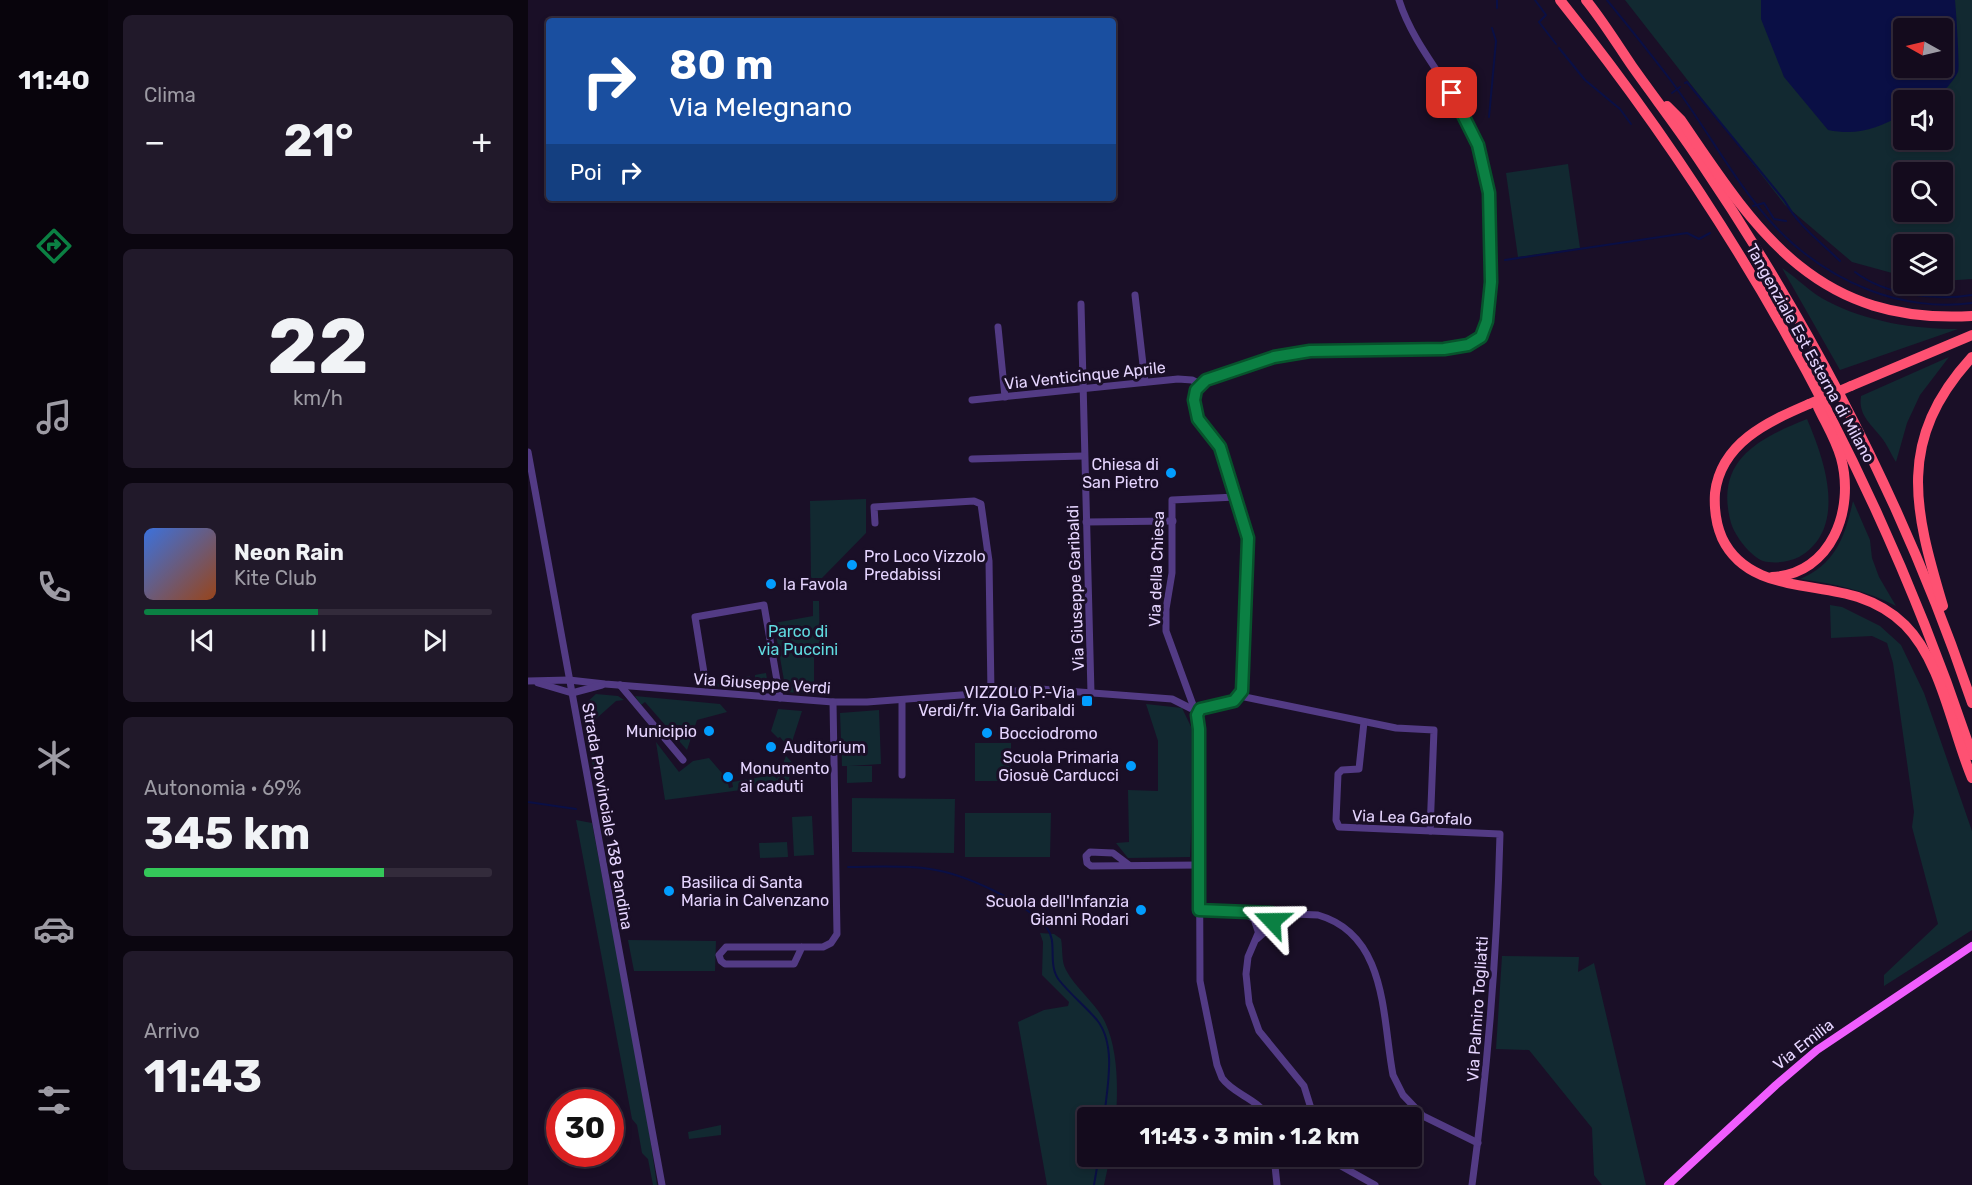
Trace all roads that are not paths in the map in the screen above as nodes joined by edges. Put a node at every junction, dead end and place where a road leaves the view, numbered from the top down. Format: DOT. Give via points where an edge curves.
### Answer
graph roads {
  1 [pos="1399,0"];
  2 [pos="1560,0"];
  3 [pos="1586,0"];
  4 [pos="1658,100"];
  5 [pos="1135,295"];
  6 [pos="1081,304"];
  7 [pos="1972,316"];
  8 [pos="1781,325"];
  9 [pos="998,327"];
  10 [pos="1972,335"];
  11 [pos="1972,357"];
  12 [pos="1145,382"];
  13 [pos="1200,384"];
  14 [pos="1081,389"];
  15 [pos="1005,398"];
  16 [pos="972,400"];
  17 [pos="528,452"];
  18 [pos="1084,456"];
  19 [pos="972,459"];
  20 [pos="1236,497"];
  21 [pos="1173,521"];
  22 [pos="1086,522"];
  23 [pos="875,523"];
  24 [pos="1768,577"];
  25 [pos="705,679"];
  26 [pos="569,680"];
  27 [pos="532,682"];
  28 [pos="605,684"];
  29 [pos="620,686"];
  30 [pos="1968,690"];
  31 [pos="572,693"];
  32 [pos="991,693"];
  33 [pos="1091,693"];
  34 [pos="1240,696"];
  35 [pos="780,698"];
  36 [pos="902,700"];
  37 [pos="833,702"];
  38 [pos="1972,703"];
  39 [pos="1195,709"];
  40 [pos="1364,722"];
  41 [pos="1972,755"];
  42 [pos="683,760"];
  43 [pos="902,775"];
  44 [pos="1972,778"];
  45 [pos="1430,831"];
  46 [pos="1500,834"];
  47 [pos="1129,865"];
  48 [pos="1199,865"];
  49 [pos="1199,910"];
  50 [pos="1242,912"];
  51 [pos="1272,913"];
  52 [pos="1298,914"];
  53 [pos="1269,928"];
  54 [pos="1257,934"];
  55 [pos="1254,944"];
  56 [pos="1972,946"];
  57 [pos="802,947"];
  58 [pos="1260,1107"];
  59 [pos="1311,1107"];
  60 [pos="1478,1143"];
  61 [pos="1275,1167"];
  62 [pos="1341,1167"];
  63 [pos="662,1185"];
  64 [pos="1277,1185"];
  65 [pos="1375,1185"];
  66 [pos="1472,1185"];
  67 [pos="1668,1185"];
  1 -- 13 [label="street" via="1413,34 1461,108 1487,178 1492,227 1483,333 1474,342 1444,349 1310,351 1257,361"];
  2 -- 8 [label="highway, Tangenziale Est Esterna di Milano" via="1676,155"];
  3 -- 4 [label="highway, Tangenziale Est Esterna di Milano"];
  4 -- 7 [label="highway" via="1681,120 1754,225 1803,269 1840,292 1880,307 1926,316"];
  4 -- 30 [label="highway, Tangenziale Est Esterna di Milano" via="1762,259 1842,401 1907,536"];
  5 -- 12 [label="street"];
  6 -- 14 [label="street, Via Giuseppe Garibaldi"];
  8 -- 24 [label="highway" via="1836,444 1846,489 1837,532 1821,556 1801,570"];
  8 -- 41 [label="highway, Tangenziale Est Esterna di Milano" via="1843,438 1889,536 1939,659"];
  9 -- 15 [label="street"];
  10 -- 24 [label="highway, bridge" via="1809,404 1768,423 1742,441 1726,460 1716,487 1715,514 1724,542 1740,562"];
  11 -- 30 [label="highway" via="1950,384 1933,416 1922,447 1917,481 1924,543"];
  12 -- 13 [label="street, Via Venticinque Aprile" via="1183,379"];
  12 -- 14 [label="street, Via Venticinque Aprile"];
  13 -- 20 [label="street" via="1194,400 1198,419 1220,447"];
  14 -- 15 [label="street, Via Venticinque Aprile"];
  14 -- 18 [label="street, Via Giuseppe Garibaldi"];
  15 -- 16 [label="street, Via Venticinque Aprile"];
  17 -- 26 [label="street, Strada Provinciale 138 Pandina"];
  18 -- 19 [label="street"];
  18 -- 22 [label="street, Via Giuseppe Garibaldi"];
  20 -- 21 [label="street, Via della Chiesa" via="1173,501"];
  20 -- 34 [label="street" via="1249,552 1245,666"];
  21 -- 22 [label="street"];
  21 -- 39 [label="street, Via della Chiesa" via="1166,631"];
  22 -- 33 [label="street, Via Giuseppe Garibaldi"];
  23 -- 32 [label="street" via="874,507 974,501 981,504 989,561"];
  24 -- 44 [label="highway" via="1857,597 1883,608 1904,624 1930,661"];
  25 -- 35 [label="street" via="695,617 764,605"];
  26 -- 27 [label="street, Via Giuseppe Verdi"];
  26 -- 28 [label="street, Via Giuseppe Verdi"];
  26 -- 31 [label="street, Strada Provinciale 138 Pandina"];
  27 -- 31 [label="street"];
  28 -- 29 [label="street, Via Giuseppe Verdi"];
  28 -- 31 [label="street"];
  29 -- 35 [label="street, Via Giuseppe Verdi"];
  29 -- 42 [label="street"];
  30 -- 38 [label="highway, Tangenziale Est Esterna di Milano"];
  31 -- 63 [label="street, Strada Provinciale 138 Pandina"];
  32 -- 33 [label="street, Via Giuseppe Verdi" via="1044,689"];
  32 -- 36 [label="street, Via Giuseppe Verdi"];
  33 -- 39 [label="street, Via Giuseppe Verdi" via="1172,699"];
  34 -- 39 [label="street" via="1231,702"];
  34 -- 40 [label="street"];
  35 -- 37 [label="street, Via Giuseppe Verdi"];
  36 -- 37 [label="street, Via Giuseppe Verdi"];
  36 -- 43 [label="street"];
  37 -- 57 [label="street" via="837,934 823,946"];
  39 -- 48 [label="street, Via della Chiesa" via="1199,729"];
  40 -- 45 [label="street" via="1434,730"];
  40 -- 45 [label="street, Via Lea Garofalo" via="1359,769 1338,774 1337,824 1342,828"];
  45 -- 46 [label="street, Via Lea Garofalo"];
  46 -- 60 [label="street, Via Palmiro Togliatti" via="1494,971"];
  47 -- 47 [label="street" via="1110,852 1090,852 1086,856 1092,866"];
  47 -- 48 [label="street"];
  48 -- 49 [label="street, Via della Chiesa"];
  49 -- 50 [label="street"];
  49 -- 58 [label="street, Via della Chiesa" via="1201,991 1217,1065 1227,1085"];
  50 -- 51 [label="street"];
  50 -- 54 [label="street" via="1254,919"];
  51 -- 52 [label="street"];
  51 -- 53 [label="street"];
  51 -- 54 [label="street"];
  52 -- 53 [label="street"];
  52 -- 60 [label="street" via="1334,921 1362,946 1379,981 1398,1087 1423,1116"];
  53 -- 55 [label="street"];
  54 -- 55 [label="street"];
  55 -- 59 [label="street" via="1246,974 1252,1014 1266,1041 1304,1086"];
  56 -- 67 [label="main road, Via Emilia" via="1817,1050"];
  57 -- 57 [label="street" via="726,947 719,955 725,964 794,964"];
  60 -- 66 [label="street, Via Palmiro Togliatti"];
  61 -- 64 [label="street"];
  62 -- 65 [label="street"];
}
